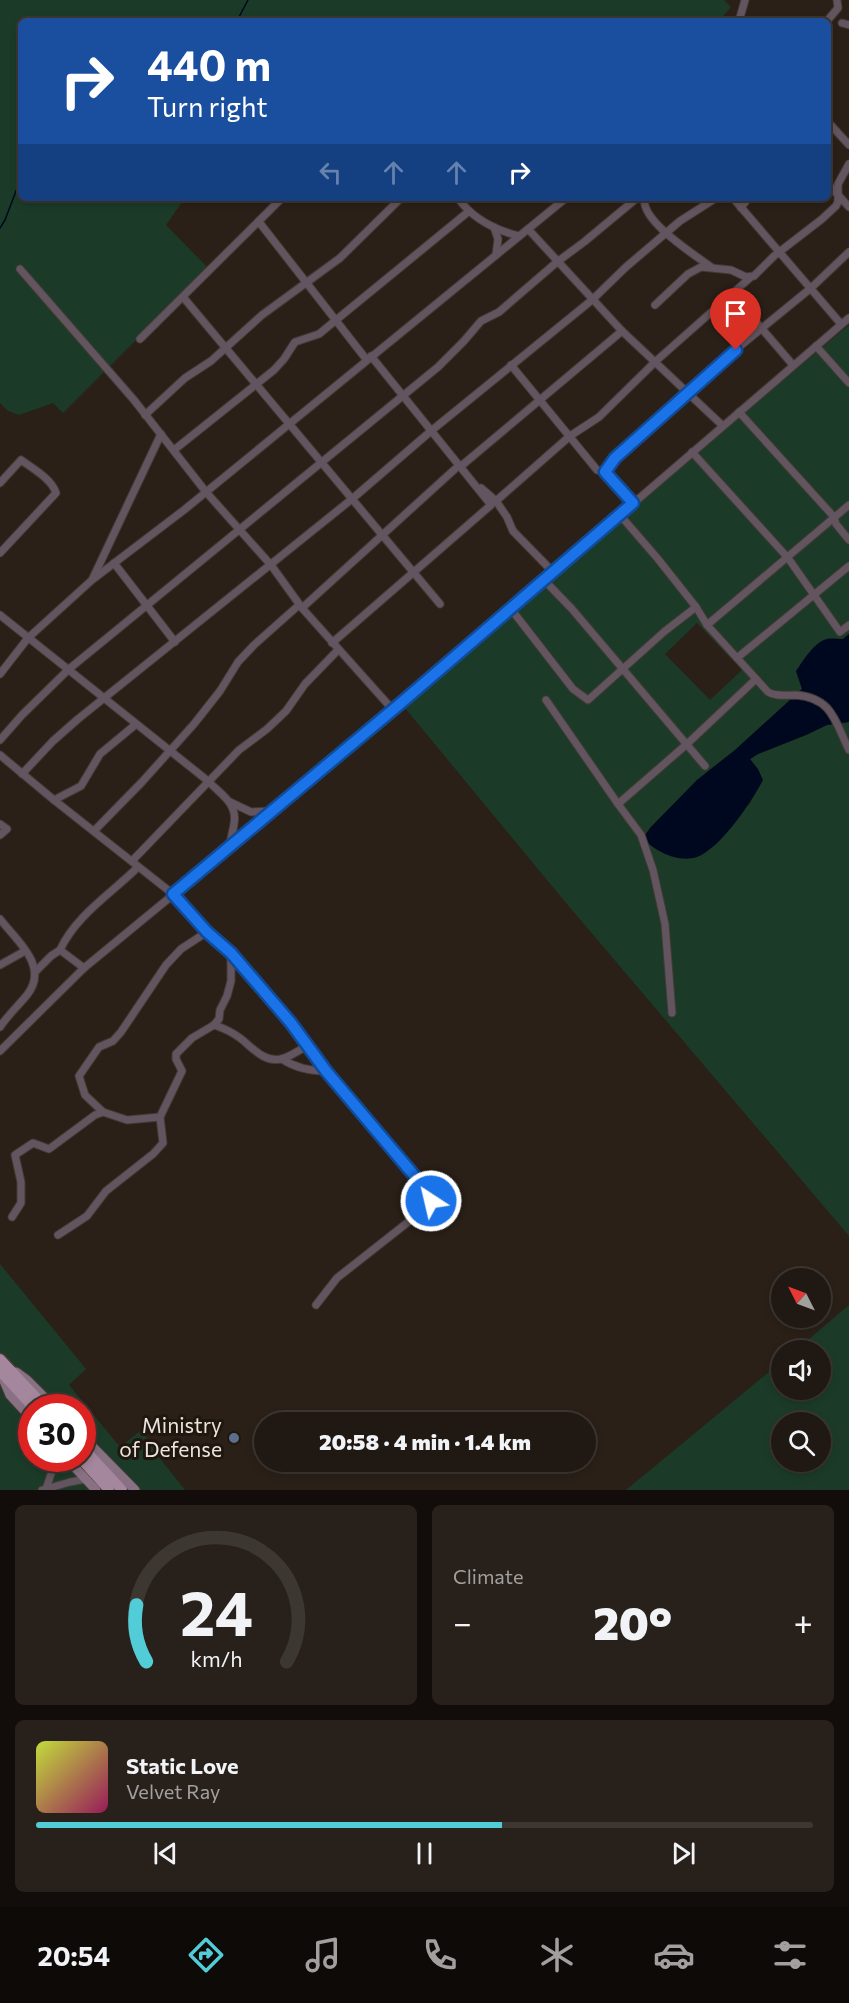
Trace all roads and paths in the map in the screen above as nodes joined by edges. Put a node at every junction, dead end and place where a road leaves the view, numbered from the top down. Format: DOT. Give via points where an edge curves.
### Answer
graph roads {
  1 [pos="745,0"];
  2 [pos="837,0"];
  3 [pos="740,18"];
  4 [pos="830,18"];
  5 [pos="831,125"];
  6 [pos="849,145"];
  7 [pos="849,164"];
  8 [pos="831,187"];
  9 [pos="837,194"];
  10 [pos="279,201"];
  11 [pos="398,201"];
  12 [pos="460,201"];
  13 [pos="562,201"];
  14 [pos="633,201"];
  15 [pos="644,201"];
  16 [pos="711,201"];
  17 [pos="735,201"];
  18 [pos="746,201"];
  19 [pos="849,207"];
  20 [pos="741,208"];
  21 [pos="468,212"];
  22 [pos="259,222"];
  23 [pos="494,227"];
  24 [pos="528,229"];
  25 [pos="667,233"];
  26 [pos="519,236"];
  27 [pos="780,252"];
  28 [pos="849,252"];
  29 [pos="496,255"];
  30 [pos="557,262"];
  31 [pos="711,267"];
  32 [pos="20,269"];
  33 [pos="751,278"];
  34 [pos="307,283"];
  35 [pos="811,288"];
  36 [pos="732,294"];
  37 [pos="183,297"];
  38 [pos="592,300"];
  39 [pos="655,305"];
  40 [pos="849,318"];
  41 [pos="334,320"];
  42 [pos="842,324"];
  43 [pos="761,328"];
  44 [pos="622,331"];
  45 [pos="140,339"];
  46 [pos="816,346"];
  47 [pos="226,347"];
  48 [pos="368,358"];
  49 [pos="656,361"];
  50 [pos="511,365"];
  51 [pos="793,365"];
  52 [pos="849,383"];
  53 [pos="257,384"];
  54 [pos="688,392"];
  55 [pos="402,395"];
  56 [pos="541,401"];
  57 [pos="739,412"];
  58 [pos="145,415"];
  59 [pos="290,423"];
  60 [pos="723,426"];
  61 [pos="431,431"];
  62 [pos="161,434"];
  63 [pos="570,436"];
  64 [pos="174,450"];
  65 [pos="692,452"];
  66 [pos="322,462"];
  67 [pos="458,468"];
  68 [pos="605,472"];
  69 [pos="0,483"];
  70 [pos="206,492"];
  71 [pos="352,499"];
  72 [pos="496,501"];
  73 [pos="633,503"];
  74 [pos="849,505"];
  75 [pos="620,515"];
  76 [pos="834,517"];
  77 [pos="239,530"];
  78 [pos="382,536"];
  79 [pos="849,540"];
  80 [pos="0,553"];
  81 [pos="788,558"];
  82 [pos="114,563"];
  83 [pos="271,565"];
  84 [pos="849,566"];
  85 [pos="552,572"];
  86 [pos="413,573"];
  87 [pos="92,580"];
  88 [pos="544,580"];
  89 [pos="814,595"];
  90 [pos="440,604"];
  91 [pos="146,605"];
  92 [pos="300,606"];
  93 [pos="696,607"];
  94 [pos="511,609"];
  95 [pos="0,615"];
  96 [pos="707,625"];
  97 [pos="849,625"];
  98 [pos="28,638"];
  99 [pos="175,642"];
  100 [pos="332,643"];
  101 [pos="339,650"];
  102 [pos="737,658"];
  103 [pos="69,669"];
  104 [pos="622,670"];
  105 [pos="0,674"];
  106 [pos="756,679"];
  107 [pos="104,698"];
  108 [pos="546,700"];
  109 [pos="393,710"];
  110 [pos="135,724"];
  111 [pos="0,740"];
  112 [pos="687,744"];
  113 [pos="849,750"];
  114 [pos="171,751"];
  115 [pos="0,755"];
  116 [pos="705,766"];
  117 [pos="22,774"];
  118 [pos="208,781"];
  119 [pos="54,800"];
  120 [pos="230,802"];
  121 [pos="618,804"];
  122 [pos="274,811"];
  123 [pos="0,824"];
  124 [pos="94,831"];
  125 [pos="0,836"];
  126 [pos="230,848"];
  127 [pos="132,861"];
  128 [pos="138,867"];
  129 [pos="173,894"];
  130 [pos="0,919"];
  131 [pos="207,932"];
  132 [pos="60,950"];
  133 [pos="25,951"];
  134 [pos="231,953"];
  135 [pos="0,965"];
  136 [pos="84,968"];
  137 [pos="36,971"];
  138 [pos="672,1013"];
  139 [pos="214,1025"];
  140 [pos="0,1027"];
  141 [pos="307,1046"];
  142 [pos="0,1051"];
  143 [pos="282,1059"];
  144 [pos="326,1071"];
  145 [pos="103,1112"];
  146 [pos="160,1117"];
  147 [pos="12,1217"];
  148 [pos="58,1235"];
  149 [pos="316,1305"];
  150 [pos="1,1367"];
  151 [pos="23,1394"];
  152 [pos="31,1394"];
  153 [pos="41,1394"];
  154 [pos="18,1404"];
  155 [pos="96,1450"];
  156 [pos="96,1463"];
  157 [pos="51,1472"];
  158 [pos="79,1472"];
  159 [pos="93,1472"];
  160 [pos="86,1479"];
  161 [pos="44,1489"];
  162 [pos="96,1490"];
  163 [pos="109,1490"];
  164 [pos="122,1490"];
  165 [pos="135,1490"];
  1 -- 3 [label="street"];
  2 -- 4 [label="street" via="838,8"];
  5 -- 6 [label="street"];
  7 -- 9 [label="street"];
  8 -- 9 [label="street"];
  9 -- 19 [label="street"];
  9 -- 27 [label="street" via="836,206"];
  10 -- 22 [label="street"];
  11 -- 34 [label="street" via="340,258"];
  12 -- 21 [label="street"];
  13 -- 24 [label="street"];
  14 -- 30 [label="street"];
  15 -- 25 [label="street" via="649,216"];
  16 -- 25 [label="street"];
  17 -- 20 [label="street"];
  18 -- 20 [label="street"];
  20 -- 27 [label="street"];
  21 -- 23 [label="street"];
  21 -- 41 [label="street"];
  22 -- 34 [label="street"];
  22 -- 37 [label="street"];
  23 -- 26 [label="street"];
  23 -- 29 [label="street" via="498,239"];
  24 -- 26 [label="street"];
  24 -- 30 [label="street"];
  25 -- 31 [label="street"];
  25 -- 38 [label="street"];
  26 -- 29 [label="street"];
  27 -- 33 [label="street"];
  27 -- 35 [label="street"];
  28 -- 35 [label="street"];
  29 -- 48 [label="street"];
  30 -- 38 [label="street"];
  30 -- 55 [label="street" via="499,312 481,321 438,367"];
  31 -- 33 [label="street"];
  31 -- 39 [label="street" via="694,270"];
  32 -- 58 [label="street"];
  33 -- 36 [label="street"];
  34 -- 41 [label="street"];
  34 -- 47 [label="street"];
  35 -- 42 [label="street"];
  35 -- 43 [label="street"];
  36 -- 43 [label="street"];
  36 -- 49 [label="street"];
  37 -- 45 [label="street"];
  37 -- 47 [label="street"];
  38 -- 44 [label="street"];
  38 -- 50 [label="street"];
  40 -- 42 [label="street"];
  41 -- 48 [label="street"];
  41 -- 53 [label="street" via="315,336 295,342 284,359"];
  42 -- 46 [label="street"];
  43 -- 51 [label="street"];
  43 -- 54 [label="street"];
  44 -- 49 [label="street"];
  44 -- 56 [label="street"];
  46 -- 51 [label="street"];
  46 -- 52 [label="street"];
  47 -- 53 [label="street"];
  47 -- 58 [label="street"];
  48 -- 55 [label="street"];
  48 -- 59 [label="street"];
  49 -- 54 [label="street"];
  49 -- 63 [label="street" via="599,417"];
  50 -- 56 [label="street"];
  50 -- 61 [label="street"];
  51 -- 57 [label="street"];
  53 -- 59 [label="street"];
  53 -- 64 [label="street"];
  54 -- 60 [label="street"];
  54 -- 68 [label="street" via="615,458"];
  55 -- 61 [label="street"];
  55 -- 66 [label="street"];
  56 -- 63 [label="street"];
  56 -- 67 [label="street"];
  57 -- 60 [label="street"];
  57 -- 76 [label="street"];
  58 -- 62 [label="street"];
  59 -- 66 [label="street"];
  59 -- 70 [label="street"];
  60 -- 65 [label="street"];
  61 -- 67 [label="street" via="452,451"];
  61 -- 71 [label="street"];
  61 -- 86 [label="street" via="491,505"];
  62 -- 64 [label="street"];
  62 -- 87 [label="street"];
  63 -- 68 [label="street" via="597,470"];
  63 -- 72 [label="street"];
  64 -- 70 [label="street"];
  65 -- 73 [label="street"];
  65 -- 81 [label="street"];
  66 -- 71 [label="street"];
  66 -- 77 [label="street"];
  67 -- 72 [label="street"];
  67 -- 78 [label="street"];
  68 -- 73 [label="street"];
  69 -- 80 [label="street" via="21,460 50,482 56,493"];
  70 -- 77 [label="street"];
  70 -- 82 [label="street"];
  71 -- 78 [label="street"];
  71 -- 83 [label="street"];
  72 -- 85 [label="street" via="513,531"];
  73 -- 75 [label="street"];
  74 -- 76 [label="street"];
  75 -- 85 [label="street"];
  75 -- 93 [label="street"];
  76 -- 79 [label="street"];
  76 -- 81 [label="street"];
  77 -- 83 [label="street"];
  77 -- 91 [label="street"];
  78 -- 86 [label="street"];
  78 -- 92 [label="street"];
  81 -- 89 [label="street"];
  81 -- 96 [label="street"];
  82 -- 87 [label="street"];
  82 -- 91 [label="street"];
  83 -- 92 [label="street"];
  83 -- 99 [label="street"];
  84 -- 89 [label="street"];
  85 -- 88 [label="street"];
  86 -- 90 [label="street"];
  86 -- 100 [label="street"];
  87 -- 98 [label="street"];
  88 -- 94 [label="street"];
  88 -- 104 [label="street"];
  89 -- 97 [label="street" via="840,632"];
  89 -- 102 [label="street"];
  91 -- 99 [label="street"];
  91 -- 103 [label="street"];
  92 -- 100 [label="street"];
  92 -- 114 [label="street" via="246,654"];
  93 -- 96 [label="street"];
  93 -- 104 [label="street"];
  94 -- 104 [label="street" via="573,689 588,700"];
  94 -- 109 [label="street"];
  95 -- 98 [label="street"];
  96 -- 102 [label="street"];
  98 -- 103 [label="street"];
  98 -- 105 [label="street"];
  99 -- 107 [label="street"];
  100 -- 101 [label="street"];
  101 -- 109 [label="street"];
  101 -- 118 [label="street" via="305,684 286,711"];
  102 -- 106 [label="street"];
  103 -- 107 [label="street"];
  103 -- 111 [label="street"];
  104 -- 112 [label="street"];
  106 -- 112 [label="street"];
  106 -- 113 [label="street" via="773,695 806,696 820,701 832,712"];
  107 -- 110 [label="street"];
  107 -- 117 [label="street" via="53,741"];
  108 -- 121 [label="street"];
  109 -- 122 [label="street"];
  110 -- 114 [label="street"];
  110 -- 119 [label="street" via="100,754 81,786"];
  112 -- 116 [label="street"];
  112 -- 121 [label="street"];
  114 -- 118 [label="street"];
  114 -- 124 [label="street"];
  115 -- 117 [label="street"];
  117 -- 119 [label="street"];
  118 -- 120 [label="street"];
  118 -- 127 [label="street"];
  119 -- 124 [label="street"];
  120 -- 122 [label="street" via="251,812"];
  120 -- 126 [label="street" via="235,821"];
  121 -- 138 [label="street" via="641,835 652,870 665,924"];
  122 -- 126 [label="street"];
  123 -- 125 [label="street" via="7,829"];
  124 -- 127 [label="street"];
  126 -- 129 [label="street"];
  127 -- 128 [label="street"];
  128 -- 129 [label="street"];
  128 -- 132 [label="street" via="83,917"];
  129 -- 131 [label="street"];
  129 -- 136 [label="street"];
  130 -- 133 [label="street"];
  131 -- 134 [label="street"];
  131 -- 145 [label="street" via="166,965 114,1041 99,1047 79,1076 85,1095"];
  132 -- 136 [label="street"];
  132 -- 137 [label="street"];
  133 -- 135 [label="street"];
  133 -- 137 [label="street"];
  134 -- 139 [label="street" via="231,981"];
  134 -- 141 [label="street"];
  136 -- 142 [label="street"];
  137 -- 140 [label="street" via="29,993"];
  139 -- 143 [label="street" via="239,1038 260,1056"];
  139 -- 146 [label="street" via="192,1038 176,1054 182,1071"];
  141 -- 143 [label="street"];
  141 -- 144 [label="street"];
  143 -- 144 [label="street"];
  144 -- 149 [label="street" via="429,1193 431,1201 337,1278"];
  145 -- 146 [label="street" via="127,1120"];
  145 -- 147 [label="street" via="49,1149 33,1143 15,1155 21,1203"];
  146 -- 148 [label="street" via="163,1143 106,1191 87,1216"];
  150 -- 151 [label="main road"];
  150 -- 152 [label="main road"];
  150 -- 153 [label="street" via="27,1380"];
  150 -- 154 [label="street" via="10,1395"];
  155 -- 165 [label="street"];
  156 -- 164 [label="main road"];
  157 -- 161 [label="street"];
  158 -- 160 [label="street"];
  159 -- 163 [label="main road"];
  160 -- 161 [label="street"];
  160 -- 162 [label="street"];
}
